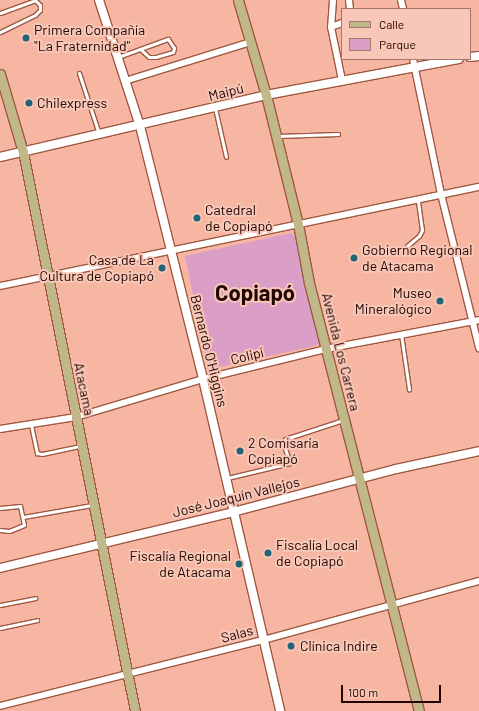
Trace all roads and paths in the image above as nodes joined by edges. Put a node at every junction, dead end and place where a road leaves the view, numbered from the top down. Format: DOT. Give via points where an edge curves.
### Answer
graph roads {
  1 [pos="99,0"];
  2 [pos="238,0"];
  3 [pos="333,0"];
  4 [pos="0,13"];
  5 [pos="341,24"];
  6 [pos="331,27"];
  7 [pos="0,32"];
  8 [pos="251,42"];
  9 [pos="140,49"];
  10 [pos="118,57"];
  11 [pos="444,60"];
  12 [pos="414,62"];
  13 [pos="79,73"];
  14 [pos="0,74"];
  15 [pos="342,80"];
  16 [pos="125,81"];
  17 [pos="266,95"];
  18 [pos="215,108"];
  19 [pos="140,126"];
  20 [pos="338,134"];
  21 [pos="100,135"];
  22 [pos="276,136"];
  23 [pos="23,152"];
  24 [pos="0,157"];
  25 [pos="226,157"];
  26 [pos="479,187"];
  27 [pos="441,194"];
  28 [pos="418,198"];
  29 [pos="298,224"];
  30 [pos="408,246"];
  31 [pos="171,250"];
  32 [pos="46,278"];
  33 [pos="0,286"];
  34 [pos="479,320"];
  35 [pos="472,321"];
  36 [pos="401,334"];
  37 [pos="479,348"];
  38 [pos="326,349"];
  39 [pos="203,379"];
  40 [pos="409,389"];
  41 [pos="76,417"];
  42 [pos="344,419"];
  43 [pos="31,424"];
  44 [pos="0,429"];
  45 [pos="82,446"];
  46 [pos="479,451"];
  47 [pos="361,478"];
  48 [pos="225,479"];
  49 [pos="94,505"];
  50 [pos="0,508"];
  51 [pos="233,512"];
  52 [pos="23,517"];
  53 [pos="0,530"];
  54 [pos="102,544"];
  55 [pos="0,568"];
  56 [pos="479,581"];
  57 [pos="35,598"];
  58 [pos="393,603"];
  59 [pos="0,605"];
  60 [pos="37,620"];
  61 [pos="0,628"];
  62 [pos="263,640"];
  63 [pos="129,675"];
  64 [pos="0,706"];
  65 [pos="135,711"];
  66 [pos="280,711"];
  67 [pos="419,711"];
  1 -- 10 [label="main road, Bernardo O'Higgins"];
  2 -- 8 [label="main road, Avenida Los Carrera"];
  3 -- 6 [label="street"];
  4 -- 7 [label="lane" via="35,0 40,5 40,10 35,15"];
  5 -- 6 [label="street"];
  6 -- 15 [label="street"];
  8 -- 16 [label="street"];
  8 -- 17 [label="main road, Avenida Los Carrera"];
  9 -- 9 [label="lane" via="168,39 174,48 173,52 156,57 149,57"];
  9 -- 10 [label="lane"];
  10 -- 16 [label="main road, Bernardo O'Higgins"];
  11 -- 12 [label="main road, Maipú"];
  12 -- 15 [label="main road, Maipú"];
  12 -- 27 [label="street"];
  13 -- 21 [label="lane"];
  14 -- 23 [label="main road, Atacama"];
  15 -- 17 [label="main road, Maipú"];
  16 -- 19 [label="main road, Bernardo O'Higgins"];
  17 -- 18 [label="main road, Maipú"];
  17 -- 22 [label="main road, Avenida Los Carrera"];
  18 -- 19 [label="main road, Maipú"];
  18 -- 25 [label="lane"];
  19 -- 21 [label="main road, Maipú"];
  19 -- 31 [label="main road, Bernardo O'Higgins"];
  20 -- 22 [label="lane"];
  21 -- 23 [label="main road, Maipú"];
  22 -- 29 [label="main road, Avenida Los Carrera"];
  23 -- 24 [label="main road, Maipú"];
  23 -- 32 [label="main road, Atacama"];
  26 -- 27 [label="street"];
  27 -- 28 [label="street"];
  27 -- 35 [label="street"];
  28 -- 29 [label="street"];
  28 -- 30 [label="lane" via="422,230"];
  29 -- 31 [label="street"];
  29 -- 38 [label="main road, Avenida Los Carrera"];
  31 -- 32 [label="street"];
  31 -- 39 [label="main road, Bernardo O'Higgins"];
  32 -- 33 [label="street"];
  32 -- 41 [label="main road, Atacama"];
  34 -- 35 [label="street, Colipí"];
  35 -- 36 [label="street, Colipí"];
  35 -- 37 [label="street"];
  36 -- 38 [label="street, Colipí"];
  36 -- 40 [label="lane"];
  38 -- 39 [label="street, Colipí"];
  38 -- 42 [label="main road, Avenida Los Carrera"];
  39 -- 41 [label="street, Colipí"];
  39 -- 48 [label="main road, Bernardo O'Higgins"];
  41 -- 43 [label="street, Colipí"];
  41 -- 45 [label="main road, Atacama"];
  42 -- 47 [label="main road, Avenida Los Carrera"];
  42 -- 48 [label="lane" via="286,440 284,443 290,463"];
  43 -- 44 [label="street, Colipí"];
  43 -- 45 [label="lane" via="37,453"];
  45 -- 49 [label="main road, Atacama"];
  46 -- 47 [label="main road, José Joaquín Vallejos"];
  47 -- 51 [label="main road, José Joaquín Vallejos"];
  47 -- 58 [label="main road, Avenida Los Carrera"];
  48 -- 51 [label="main road, Bernardo O'Higgins"];
  49 -- 52 [label="lane"];
  49 -- 54 [label="main road, Atacama"];
  50 -- 52 [label="lane" via="20,506"];
  51 -- 54 [label="main road, José Joaquín Vallejos"];
  51 -- 62 [label="main road, Bernardo O'Higgins"];
  52 -- 53 [label="lane" via="24,525 20,528"];
  54 -- 55 [label="main road, José Joaquín Vallejos"];
  54 -- 63 [label="main road, Atacama"];
  56 -- 58 [label="street, Salas"];
  57 -- 59 [label="lane"];
  58 -- 62 [label="street, Salas"];
  58 -- 67 [label="main road, Avenida Los Carrera"];
  60 -- 61 [label="lane"];
  62 -- 63 [label="street, Salas"];
  62 -- 66 [label="main road, Bernardo O'Higgins"];
  63 -- 64 [label="street, Salas"];
  63 -- 65 [label="main road, Atacama"];
}
